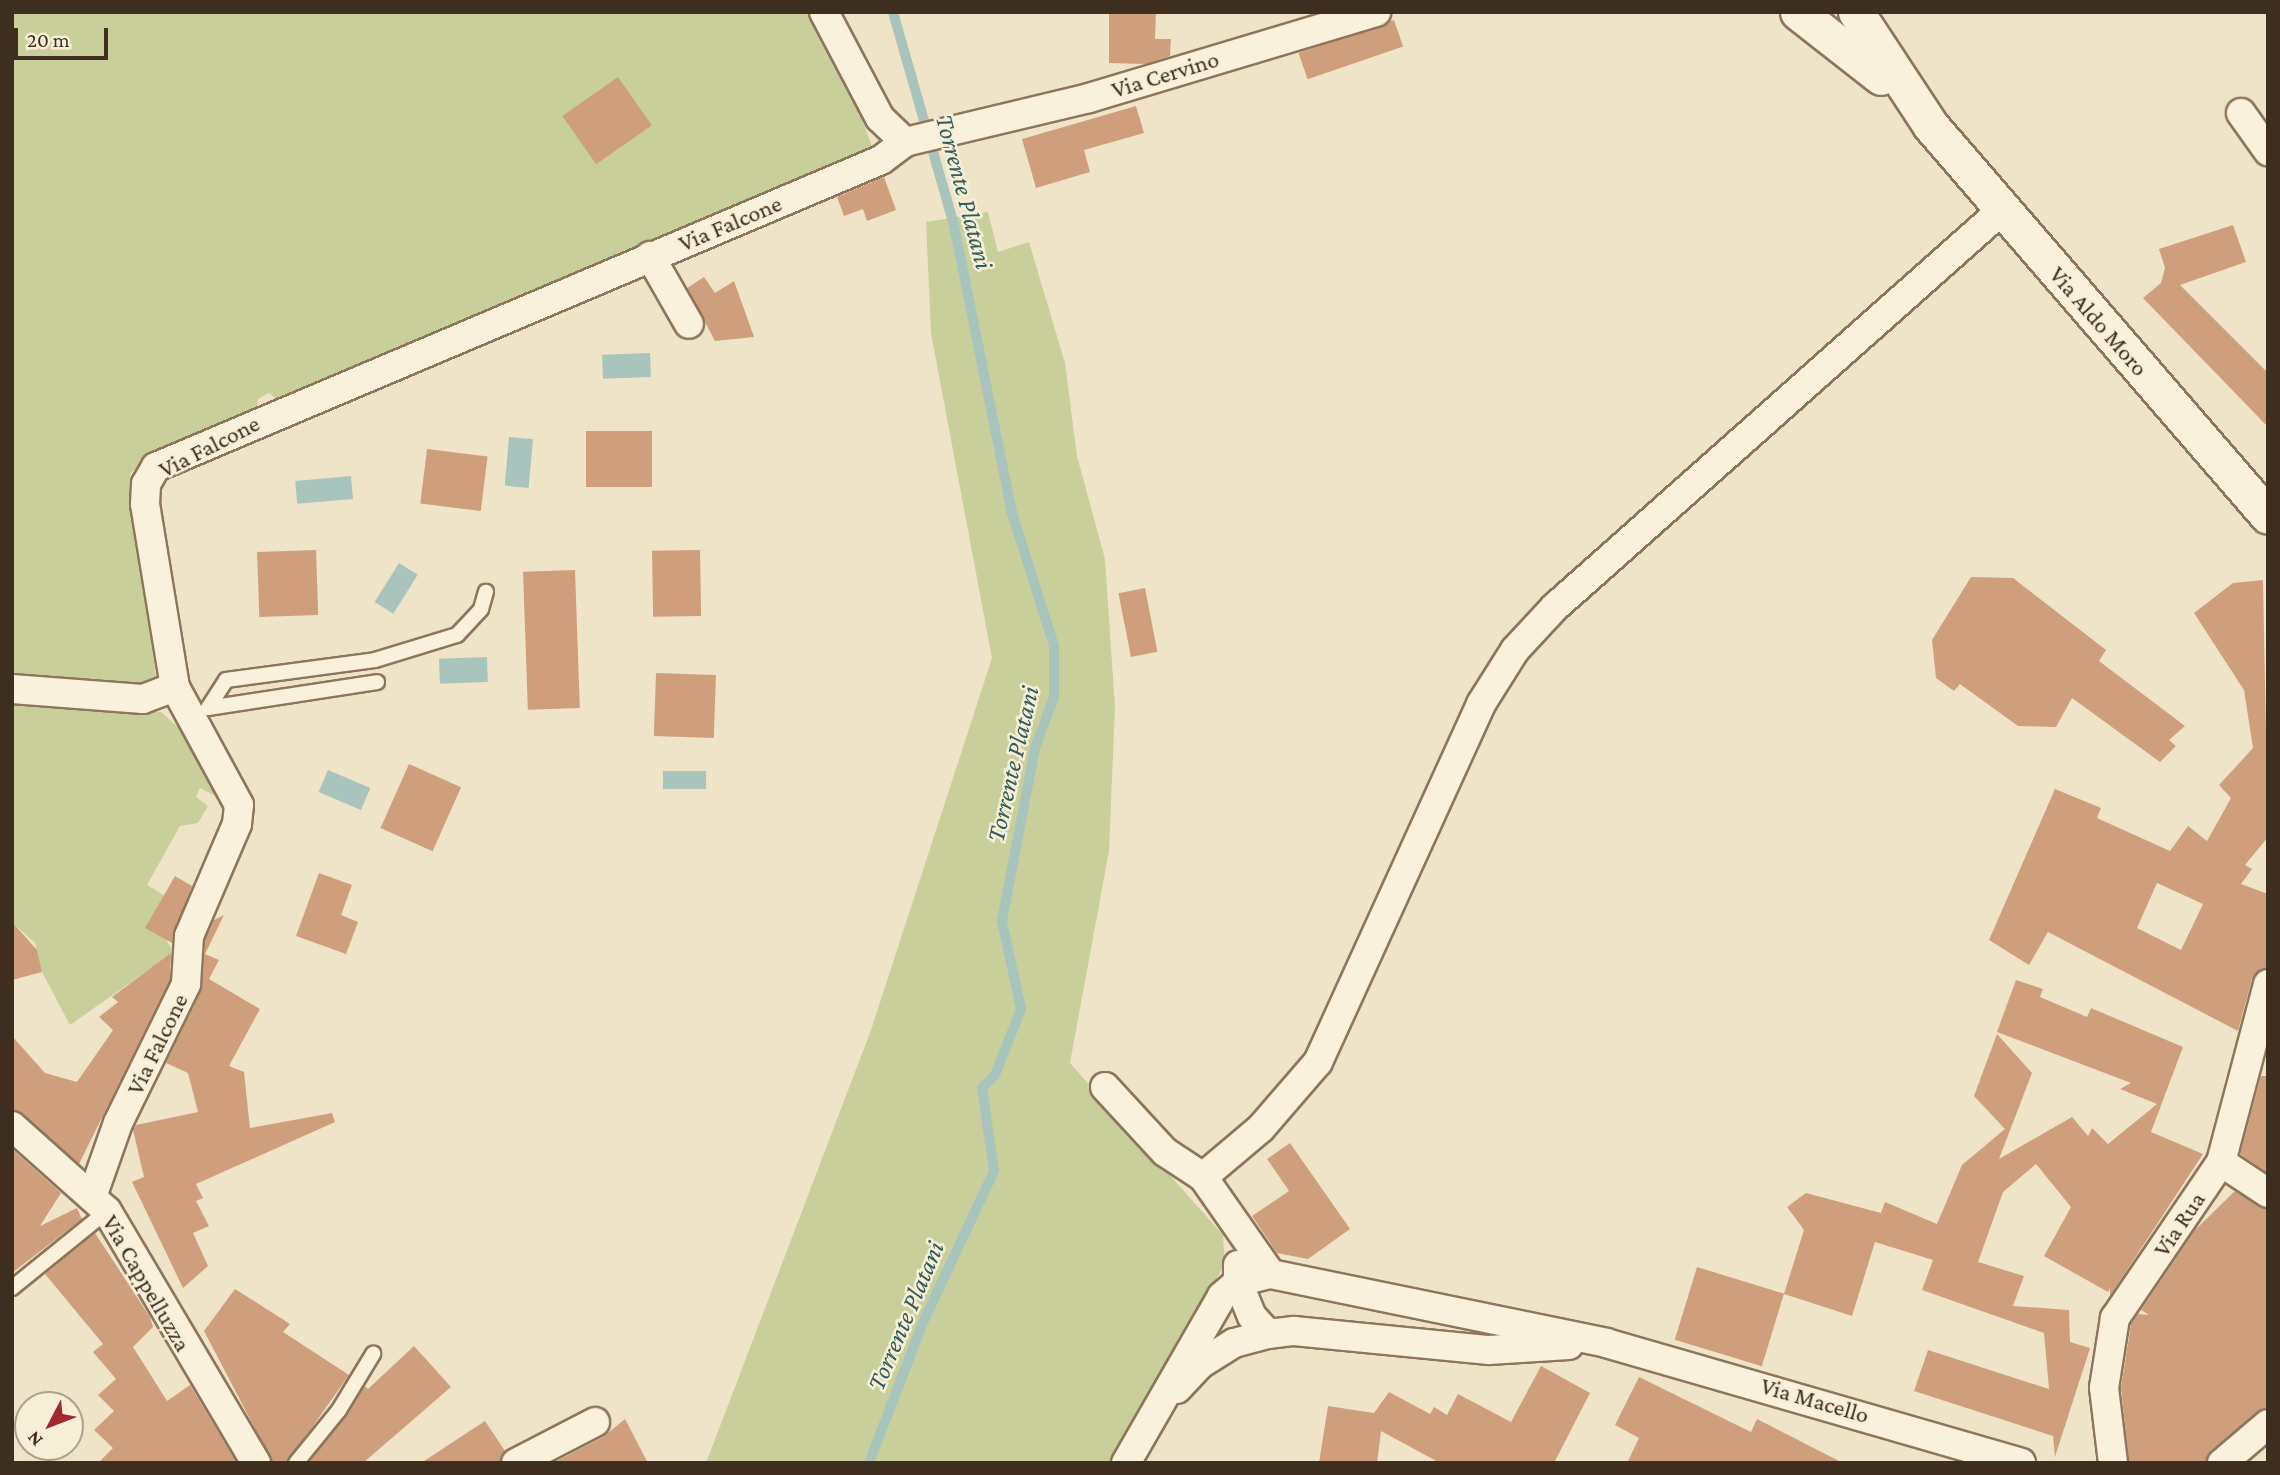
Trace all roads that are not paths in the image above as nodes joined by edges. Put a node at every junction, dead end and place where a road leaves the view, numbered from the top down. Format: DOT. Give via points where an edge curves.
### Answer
graph roads {
  1 [pos="824,12"];
  2 [pos="1376,12"];
  3 [pos="1798,12"];
  4 [pos="1856,12"];
  5 [pos="2241,113"];
  6 [pos="1931,126"];
  7 [pos="905,142"];
  8 [pos="2268,151"];
  9 [pos="2002,210"];
  10 [pos="650,256"];
  11 [pos="689,324"];
  12 [pos="2268,516"];
  13 [pos="486,592"];
  14 [pos="377,682"];
  15 [pos="175,687"];
  16 [pos="12,689"];
  17 [pos="2268,984"];
  18 [pos="1105,1087"];
  19 [pos="12,1126"];
  20 [pos="2221,1162"];
  21 [pos="1203,1177"];
  22 [pos="2268,1193"];
  23 [pos="100,1202"];
  24 [pos="1230,1216"];
  25 [pos="1271,1274"];
  26 [pos="1238,1282"];
  27 [pos="12,1289"];
  28 [pos="1428,1306"];
  29 [pos="1268,1334"];
  30 [pos="1422,1342"];
  31 [pos="1606,1343"];
  32 [pos="373,1354"];
  33 [pos="1154,1413"];
  34 [pos="595,1422"];
  35 [pos="2268,1424"];
  36 [pos="256,1463"];
  37 [pos="296,1463"];
  38 [pos="516,1463"];
  39 [pos="1126,1463"];
  40 [pos="2021,1463"];
  41 [pos="2112,1463"];
  42 [pos="2222,1463"];
  1 -- 7 [label="street" via="880,118"];
  2 -- 7 [label="street, Via Cervino" via="1089,97"];
  3 -- 6 [label="street" via="1851,50"];
  4 -- 6 [label="street"];
  5 -- 8 [label="street"];
  6 -- 9 [label="street, Via Aldo Moro"];
  7 -- 10 [label="street, Via Falcone" via="881,160"];
  9 -- 12 [label="street, Via Aldo Moro"];
  9 -- 21 [label="street" via="1555,607 1515,650 1481,704 1318,1062 1261,1128"];
  10 -- 11 [label="street"];
  10 -- 15 [label="street, Via Falcone" via="156,467 146,484 145,504"];
  13 -- 14 [label="lane" via="481,609 457,635 375,660 226,680 208,708"];
  15 -- 16 [label="street" via="143,699"];
  15 -- 23 [label="street, Via Falcone" via="239,805 237,824 189,936 186,985 118,1123"];
  17 -- 20 [label="street, Via Rua"];
  18 -- 21 [label="street" via="1165,1152"];
  19 -- 23 [label="street, Via Cappelluzza"];
  20 -- 22 [label="street"];
  20 -- 41 [label="street, Via Rua" via="2115,1318 2104,1388"];
  21 -- 24 [label="street"];
  23 -- 27 [label="lane"];
  23 -- 36 [label="street, Via Cappelluzza"];
  24 -- 25 [label="street"];
  24 -- 26 [label="street"];
  25 -- 26 [label="street"];
  25 -- 28 [label="street, Via Macello"];
  26 -- 29 [label="street" via="1252,1316"];
  26 -- 33 [label="street" via="1222,1296"];
  28 -- 30 [label="street"];
  28 -- 31 [label="street, Via Macello"];
  29 -- 30 [label="street"];
  29 -- 33 [label="street" via="1234,1343 1199,1365"];
  30 -- 31 [label="street" via="1489,1350"];
  31 -- 40 [label="street, Via Macello"];
  32 -- 37 [label="lane" via="339,1410"];
  33 -- 39 [label="street"];
  34 -- 38 [label="street"];
  35 -- 42 [label="street"];
}
